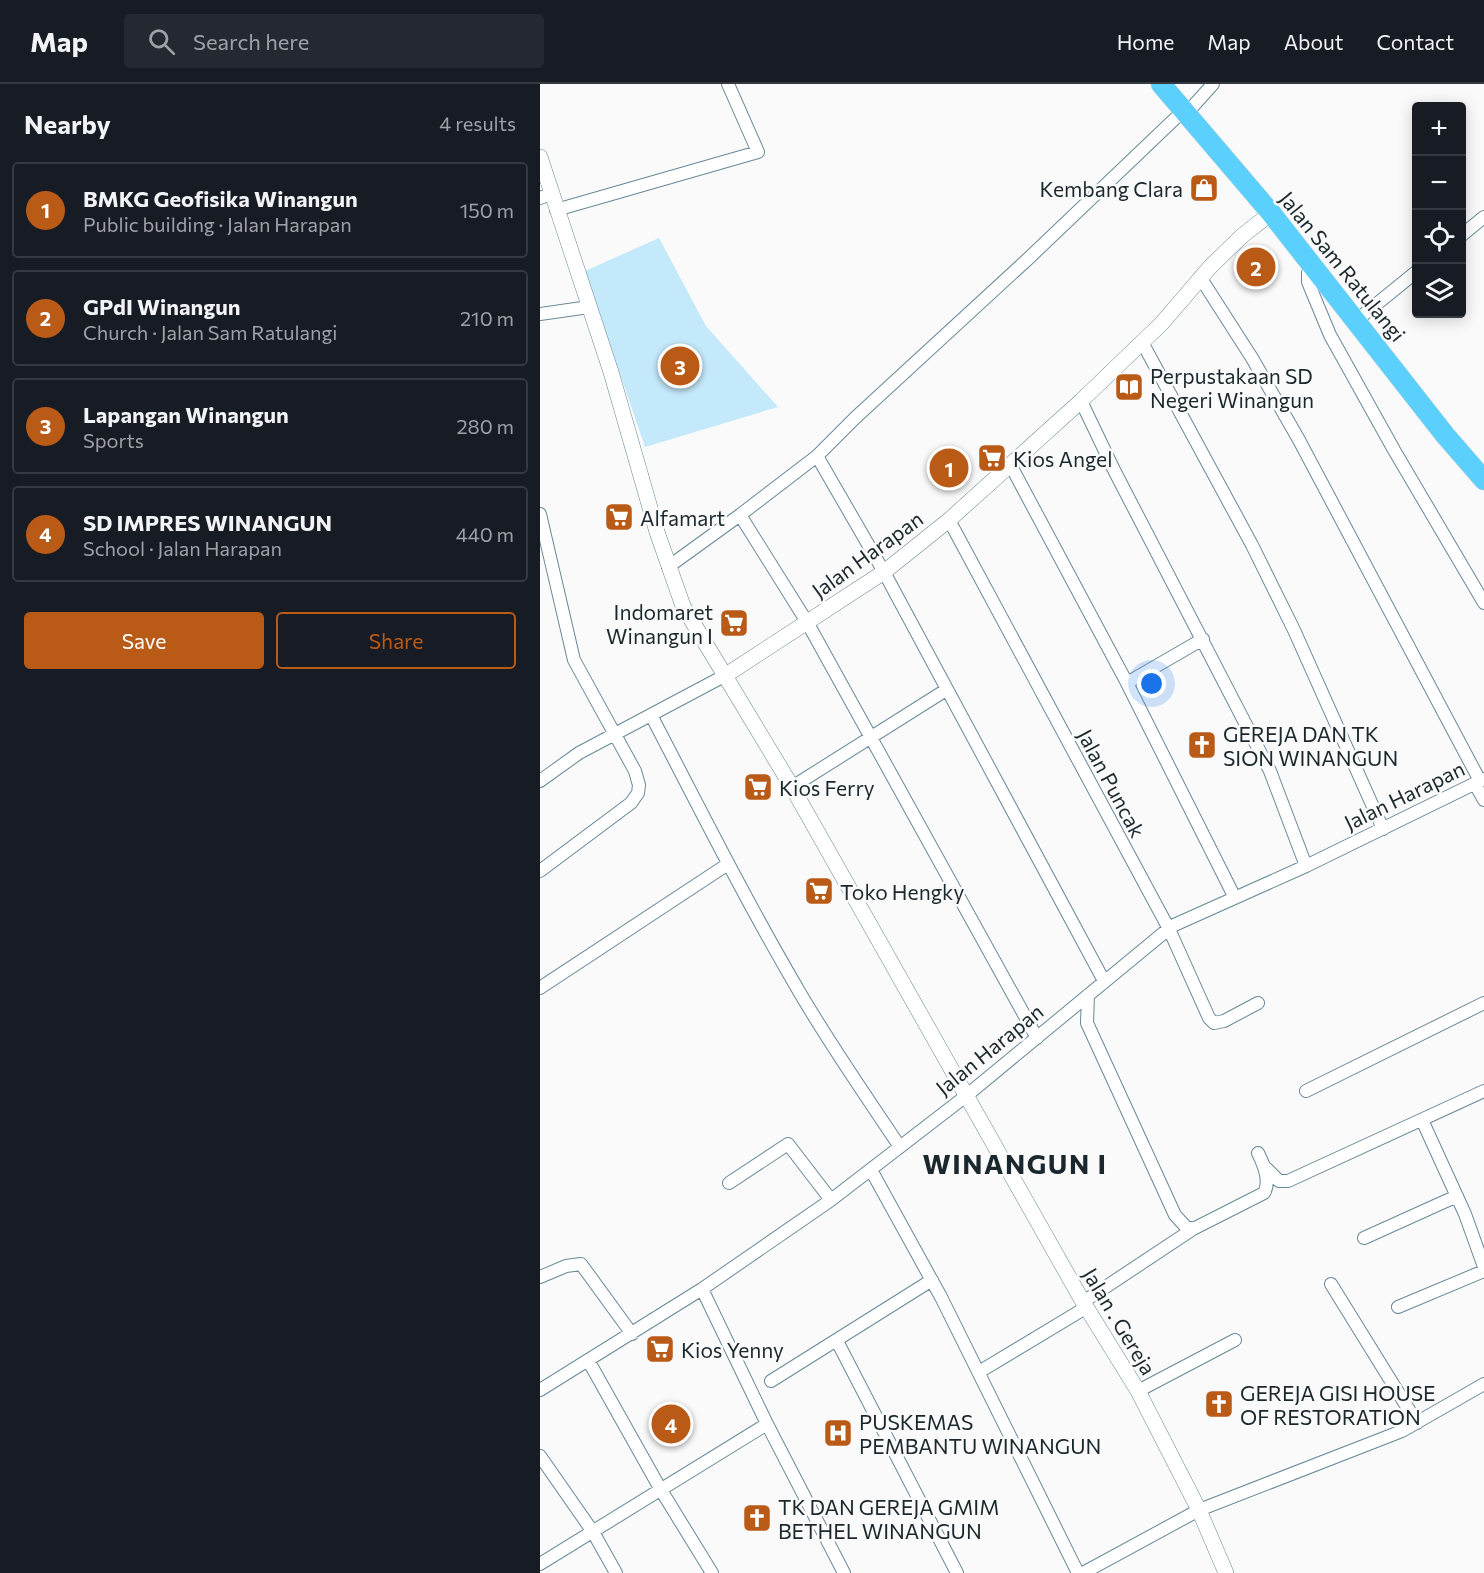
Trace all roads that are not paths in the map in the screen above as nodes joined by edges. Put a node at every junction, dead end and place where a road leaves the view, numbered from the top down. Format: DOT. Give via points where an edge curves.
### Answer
graph roads {
  1 [pos="729,84"];
  2 [pos="1161,84"];
  3 [pos="1213,84"];
  4 [pos="1184,113"];
  5 [pos="540,157"];
  6 [pos="546,196"];
  7 [pos="556,210"];
  8 [pos="1271,213"];
  9 [pos="1484,217"];
  10 [pos="1466,232"];
  11 [pos="1312,265"];
  12 [pos="1412,275"];
  13 [pos="1200,277"];
  14 [pos="589,307"];
  15 [pos="540,314"];
  16 [pos="1357,320"];
  17 [pos="1142,342"];
  18 [pos="1081,401"];
  19 [pos="817,456"];
  20 [pos="1011,466"];
  21 [pos="1484,480"];
  22 [pos="540,514"];
  23 [pos="740,515"];
  24 [pos="949,520"];
  25 [pos="668,567"];
  26 [pos="884,572"];
  27 [pos="1484,603"];
  28 [pos="807,622"];
  29 [pos="1203,639"];
  30 [pos="726,675"];
  31 [pos="1127,683"];
  32 [pos="946,690"];
  33 [pos="651,715"];
  34 [pos="616,734"];
  35 [pos="872,738"];
  36 [pos="540,781"];
  37 [pos="1480,781"];
  38 [pos="792,787"];
  39 [pos="1484,800"];
  40 [pos="1383,829"];
  41 [pos="728,864"];
  42 [pos="1306,866"];
  43 [pos="540,871"];
  44 [pos="1235,898"];
  45 [pos="1168,928"];
  46 [pos="1104,981"];
  47 [pos="540,988"];
  48 [pos="1088,995"];
  49 [pos="1258,1003"];
  50 [pos="1484,1003"];
  51 [pos="1065,1014"];
  52 [pos="1087,1023"];
  53 [pos="1037,1038"];
  54 [pos="1306,1091"];
  55 [pos="1484,1091"];
  56 [pos="966,1096"];
  57 [pos="1422,1120"];
  58 [pos="900,1147"];
  59 [pos="1258,1153"];
  60 [pos="1266,1168"];
  61 [pos="871,1170"];
  62 [pos="729,1183"];
  63 [pos="1457,1196"];
  64 [pos="831,1200"];
  65 [pos="1193,1229"];
  66 [pos="1364,1238"];
  67 [pos="1484,1269"];
  68 [pos="540,1277"];
  69 [pos="932,1280"];
  70 [pos="1331,1284"];
  71 [pos="702,1289"];
  72 [pos="1085,1305"];
  73 [pos="1398,1307"];
  74 [pos="632,1334"];
  75 [pos="1235,1340"];
  76 [pos="837,1341"];
  77 [pos="588,1360"];
  78 [pos="979,1372"];
  79 [pos="771,1381"];
  80 [pos="1484,1383"];
  81 [pos="540,1390"];
  82 [pos="1138,1391"];
  83 [pos="1417,1423"];
  84 [pos="767,1424"];
  85 [pos="540,1456"];
  86 [pos="661,1490"];
  87 [pos="1199,1510"];
  88 [pos="593,1532"];
  89 [pos="540,1564"];
  90 [pos="616,1573"];
  91 [pos="712,1573"];
  92 [pos="844,1573"];
  93 [pos="957,1573"];
  94 [pos="1078,1573"];
  95 [pos="1083,1573"];
  96 [pos="1227,1573"];
  1 -- 7 [label="street" via="758,152"];
  2 -- 4 [label="highway, Jalan Sam Ratulangi"];
  3 -- 4 [label="street"];
  4 -- 8 [label="highway, Jalan Sam Ratulangi"];
  4 -- 19 [label="street"];
  5 -- 6 [label="street, Jalan . Gereja"];
  6 -- 7 [label="street, Jalan . Gereja"];
  7 -- 14 [label="street, Jalan . Gereja"];
  8 -- 11 [label="highway, Jalan Sam Ratulangi"];
  8 -- 13 [label="street, Jalan Harapan"];
  9 -- 10 [label="street"];
  11 -- 16 [label="highway, Jalan Sam Ratulangi"];
  11 -- 27 [label="street" via="1308,282 1330,335"];
  12 -- 16 [label="street"];
  13 -- 17 [label="street, Jalan Harapan"];
  13 -- 37 [label="street" via="1299,440"];
  14 -- 15 [label="street"];
  14 -- 25 [label="street, Jalan . Gereja"];
  16 -- 21 [label="highway, Jalan Sam Ratulangi"];
  17 -- 18 [label="street, Jalan Harapan"];
  17 -- 40 [label="street" via="1289,619"];
  18 -- 20 [label="street, Jalan Harapan"];
  18 -- 29 [label="street"];
  19 -- 23 [label="street"];
  19 -- 26 [label="street"];
  20 -- 24 [label="street, Jalan Harapan"];
  20 -- 31 [label="street"];
  22 -- 34 [label="street" via="574,660"];
  23 -- 25 [label="street"];
  23 -- 28 [label="street"];
  24 -- 26 [label="street, Jalan Harapan"];
  24 -- 45 [label="street, Jalan Puncak"];
  25 -- 30 [label="street, Jalan . Gereja" via="687,615"];
  26 -- 28 [label="street, Jalan Harapan"];
  26 -- 32 [label="street"];
  28 -- 30 [label="street, Jalan Harapan"];
  28 -- 35 [label="street"];
  29 -- 31 [label="street"];
  29 -- 42 [label="street" via="1270,771"];
  30 -- 33 [label="street, Jalan Harapan"];
  30 -- 38 [label="street, Jalan . Gereja"];
  31 -- 44 [label="street"];
  32 -- 35 [label="street"];
  32 -- 46 [label="street"];
  33 -- 34 [label="street, Jalan Harapan"];
  33 -- 41 [label="street"];
  34 -- 36 [label="street, Jalan Harapan" via="579,753"];
  34 -- 43 [label="street" via="635,771 638,793"];
  35 -- 38 [label="street"];
  35 -- 53 [label="street"];
  37 -- 39 [label="street"];
  37 -- 40 [label="street, Jalan Harapan"];
  38 -- 56 [label="street, Jalan . Gereja"];
  40 -- 42 [label="street, Jalan Harapan"];
  41 -- 47 [label="street"];
  41 -- 58 [label="street" via="834,1049"];
  42 -- 44 [label="street, Jalan Harapan"];
  44 -- 45 [label="street, Jalan Harapan"];
  45 -- 46 [label="street, Jalan Harapan"];
  45 -- 49 [label="street, Jalan Puncak" via="1211,1021 1224,1021"];
  46 -- 48 [label="street, Jalan Harapan"];
  48 -- 51 [label="street, Jalan Harapan"];
  48 -- 52 [label="street"];
  50 -- 54 [label="street"];
  51 -- 52 [label="street"];
  51 -- 53 [label="street, Jalan Harapan"];
  52 -- 65 [label="street" via="1175,1215"];
  53 -- 56 [label="street, Jalan Harapan"];
  55 -- 57 [label="street"];
  56 -- 58 [label="street, Jalan Harapan"];
  56 -- 72 [label="street, Jalan . Gereja"];
  57 -- 60 [label="street" via="1288,1181 1279,1181"];
  57 -- 63 [label="street"];
  58 -- 61 [label="street, Jalan Harapan"];
  59 -- 60 [label="street"];
  60 -- 65 [label="street" via="1264,1193"];
  61 -- 64 [label="street, Jalan Harapan"];
  61 -- 69 [label="street"];
  62 -- 64 [label="street" via="789,1144"];
  63 -- 66 [label="street"];
  63 -- 67 [label="street"];
  64 -- 71 [label="street, Jalan Harapan"];
  65 -- 72 [label="street"];
  67 -- 73 [label="street"];
  68 -- 74 [label="street" via="582,1264"];
  69 -- 76 [label="street"];
  69 -- 78 [label="street"];
  70 -- 83 [label="street"];
  71 -- 74 [label="street, Jalan Harapan"];
  71 -- 84 [label="street"];
  72 -- 78 [label="street"];
  72 -- 82 [label="street, Jalan . Gereja"];
  74 -- 77 [label="street, Jalan Harapan"];
  75 -- 82 [label="street"];
  76 -- 79 [label="street"];
  76 -- 93 [label="street"];
  77 -- 81 [label="street, Jalan Harapan"];
  77 -- 86 [label="street"];
  78 -- 94 [label="street"];
  80 -- 83 [label="street"];
  82 -- 87 [label="street, Jalan . Gereja"];
  83 -- 87 [label="street" via="1381,1441"];
  84 -- 86 [label="street"];
  84 -- 92 [label="street"];
  85 -- 88 [label="street"];
  86 -- 88 [label="street"];
  86 -- 91 [label="street"];
  87 -- 95 [label="street"];
  87 -- 96 [label="street, Jalan . Gereja"];
  88 -- 89 [label="street"];
  88 -- 90 [label="street"];
}
